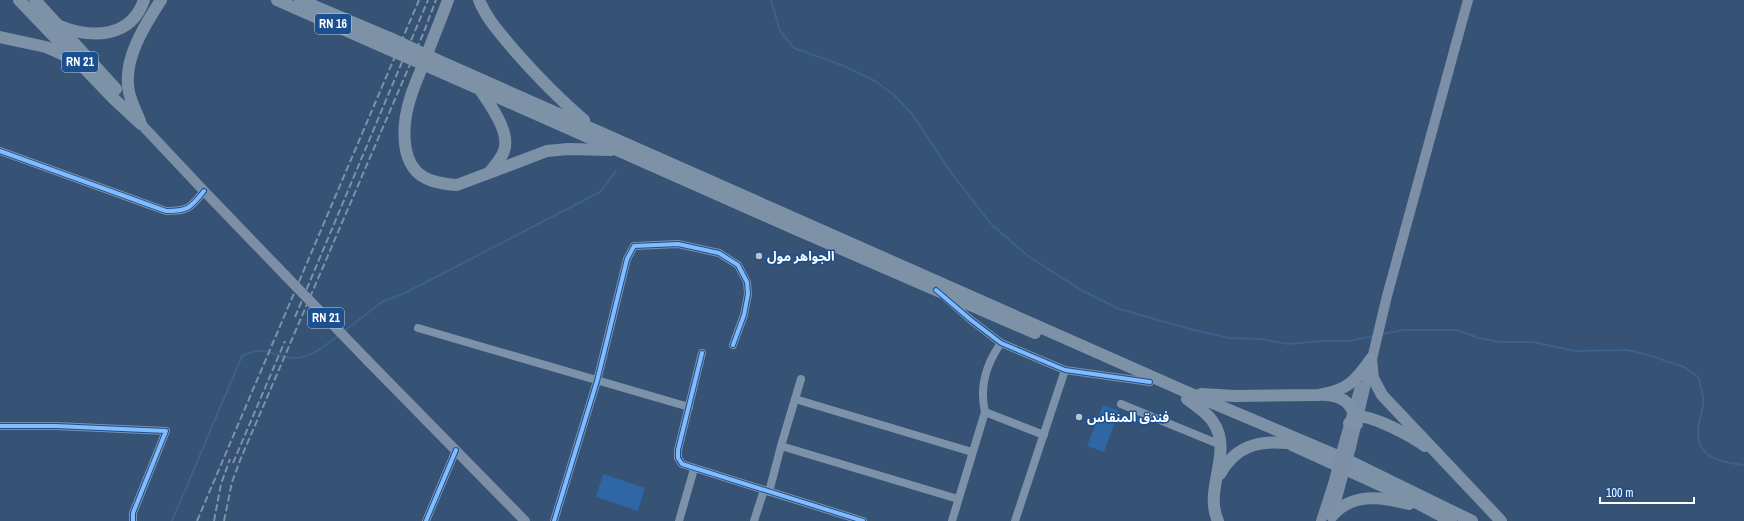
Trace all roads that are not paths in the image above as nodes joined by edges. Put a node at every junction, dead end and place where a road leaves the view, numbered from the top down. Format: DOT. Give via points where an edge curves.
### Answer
graph roads {
  1 [pos="19,0"];
  2 [pos="35,0"];
  3 [pos="144,0"];
  4 [pos="161,0"];
  5 [pos="277,0"];
  6 [pos="300,0"];
  7 [pos="448,0"];
  8 [pos="479,0"];
  9 [pos="1468,0"];
  10 [pos="59,25"];
  11 [pos="0,37"];
  12 [pos="390,44"];
  13 [pos="79,62"];
  14 [pos="436,64"];
  15 [pos="479,88"];
  16 [pos="141,124"];
  17 [pos="597,130"];
  18 [pos="617,150"];
  19 [pos="0,151"];
  20 [pos="489,173"];
  21 [pos="204,191"];
  22 [pos="936,290"];
  23 [pos="418,328"];
  24 [pos="1001,343"];
  25 [pos="733,346"];
  26 [pos="702,353"];
  27 [pos="1372,357"];
  28 [pos="1065,370"];
  29 [pos="801,379"];
  30 [pos="597,381"];
  31 [pos="1150,382"];
  32 [pos="1185,394"];
  33 [pos="1319,395"];
  34 [pos="795,399"];
  35 [pos="1121,404"];
  36 [pos="689,407"];
  37 [pos="985,412"];
  38 [pos="1355,419"];
  39 [pos="0,426"];
  40 [pos="1044,435"];
  41 [pos="1287,443"];
  42 [pos="1221,445"];
  43 [pos="781,446"];
  44 [pos="456,450"];
  45 [pos="972,452"];
  46 [pos="1450,468"];
  47 [pos="694,469"];
  48 [pos="1216,480"];
  49 [pos="1336,485"];
  50 [pos="766,491"];
  51 [pos="958,499"];
  52 [pos="1426,508"];
  53 [pos="1331,518"];
  54 [pos="133,521"];
  55 [pos="426,521"];
  56 [pos="524,521"];
  57 [pos="554,521"];
  58 [pos="679,521"];
  59 [pos="754,521"];
  60 [pos="861,521"];
  61 [pos="952,521"];
  62 [pos="1015,521"];
  63 [pos="1218,521"];
  64 [pos="1321,521"];
  65 [pos="1451,521"];
  66 [pos="1472,521"];
  67 [pos="1501,521"];
  1 -- 13 [label="highway, RN 21"];
  2 -- 10 [label="highway, RN 21"];
  3 -- 10 [label="highway" via="131,21 107,33 78,32"];
  4 -- 16 [label="highway" via="142,31 129,71 128,92"];
  5 -- 12 [label="highway, RN 16"];
  6 -- 12 [label="highway, RN 16"];
  7 -- 20 [label="highway" via="409,100 405,130 409,159 418,172 433,181 445,184 457,185"];
  8 -- 17 [label="highway" via="490,22 535,74 559,99"];
  9 -- 27 [label="main road"];
  10 -- 16 [label="highway, RN 21" via="120,93"];
  11 -- 13 [label="highway" via="46,47"];
  12 -- 14 [label="highway, RN 16, bridge"];
  13 -- 16 [label="highway, RN 21"];
  14 -- 15 [label="highway, RN 16"];
  14 -- 17 [label="highway, RN 16"];
  15 -- 18 [label="highway, RN 16"];
  15 -- 20 [label="highway" via="502,126 504,138 505,149"];
  16 -- 21 [label="main road, RN 21"];
  17 -- 32 [label="highway, RN 16"];
  18 -- 20 [label="highway" via="591,148 547,151"];
  18 -- 22 [label="highway, RN 16"];
  19 -- 21 [label="street" via="166,210 179,211 192,207"];
  21 -- 44 [label="main road, RN 21, bridge"];
  22 -- 24 [label="street"];
  22 -- 31 [label="highway, RN 16"];
  23 -- 30 [label="street"];
  24 -- 28 [label="street"];
  24 -- 37 [label="street" via="984,375 982,400"];
  25 -- 30 [label="street" via="748,294 747,282 738,265 719,253 678,244 634,246 623,272"];
  26 -- 36 [label="street"];
  27 -- 33 [label="highway" via="1349,385 1332,393"];
  27 -- 38 [label="main road" via="1364,375"];
  27 -- 46 [label="highway" via="1375,384 1382,395"];
  28 -- 31 [label="street"];
  28 -- 40 [label="street"];
  29 -- 34 [label="street"];
  30 -- 36 [label="street"];
  30 -- 57 [label="street"];
  31 -- 32 [label="highway, RN 16"];
  32 -- 33 [label="highway"];
  32 -- 41 [label="highway, RN 16"];
  32 -- 42 [label="highway" via="1212,420 1218,430"];
  32 -- 66 [label="highway, RN 16" via="1345,458"];
  33 -- 38 [label="highway" via="1344,400"];
  34 -- 43 [label="street"];
  34 -- 45 [label="street"];
  35 -- 42 [label="street"];
  36 -- 47 [label="street" via="677,454 682,464"];
  37 -- 40 [label="street"];
  37 -- 45 [label="street"];
  38 -- 46 [label="highway" via="1377,422 1413,438"];
  38 -- 49 [label="main road, bridge"];
  39 -- 54 [label="street" via="166,431 133,513"];
  40 -- 62 [label="street"];
  41 -- 48 [label="highway" via="1258,443 1242,450 1232,456"];
  41 -- 52 [label="highway, RN 16"];
  42 -- 48 [label="highway"];
  43 -- 50 [label="street"];
  43 -- 51 [label="street"];
  44 -- 55 [label="street"];
  44 -- 56 [label="main road, RN 21"];
  45 -- 51 [label="street"];
  46 -- 67 [label="highway"];
  47 -- 50 [label="street"];
  47 -- 58 [label="street"];
  48 -- 63 [label="highway" via="1214,503"];
  49 -- 53 [label="main road"];
  49 -- 64 [label="main road"];
  50 -- 59 [label="street"];
  50 -- 60 [label="street"];
  51 -- 61 [label="street"];
  52 -- 53 [label="highway" via="1394,500 1362,499 1348,503"];
  52 -- 65 [label="highway, RN 16"];
}
